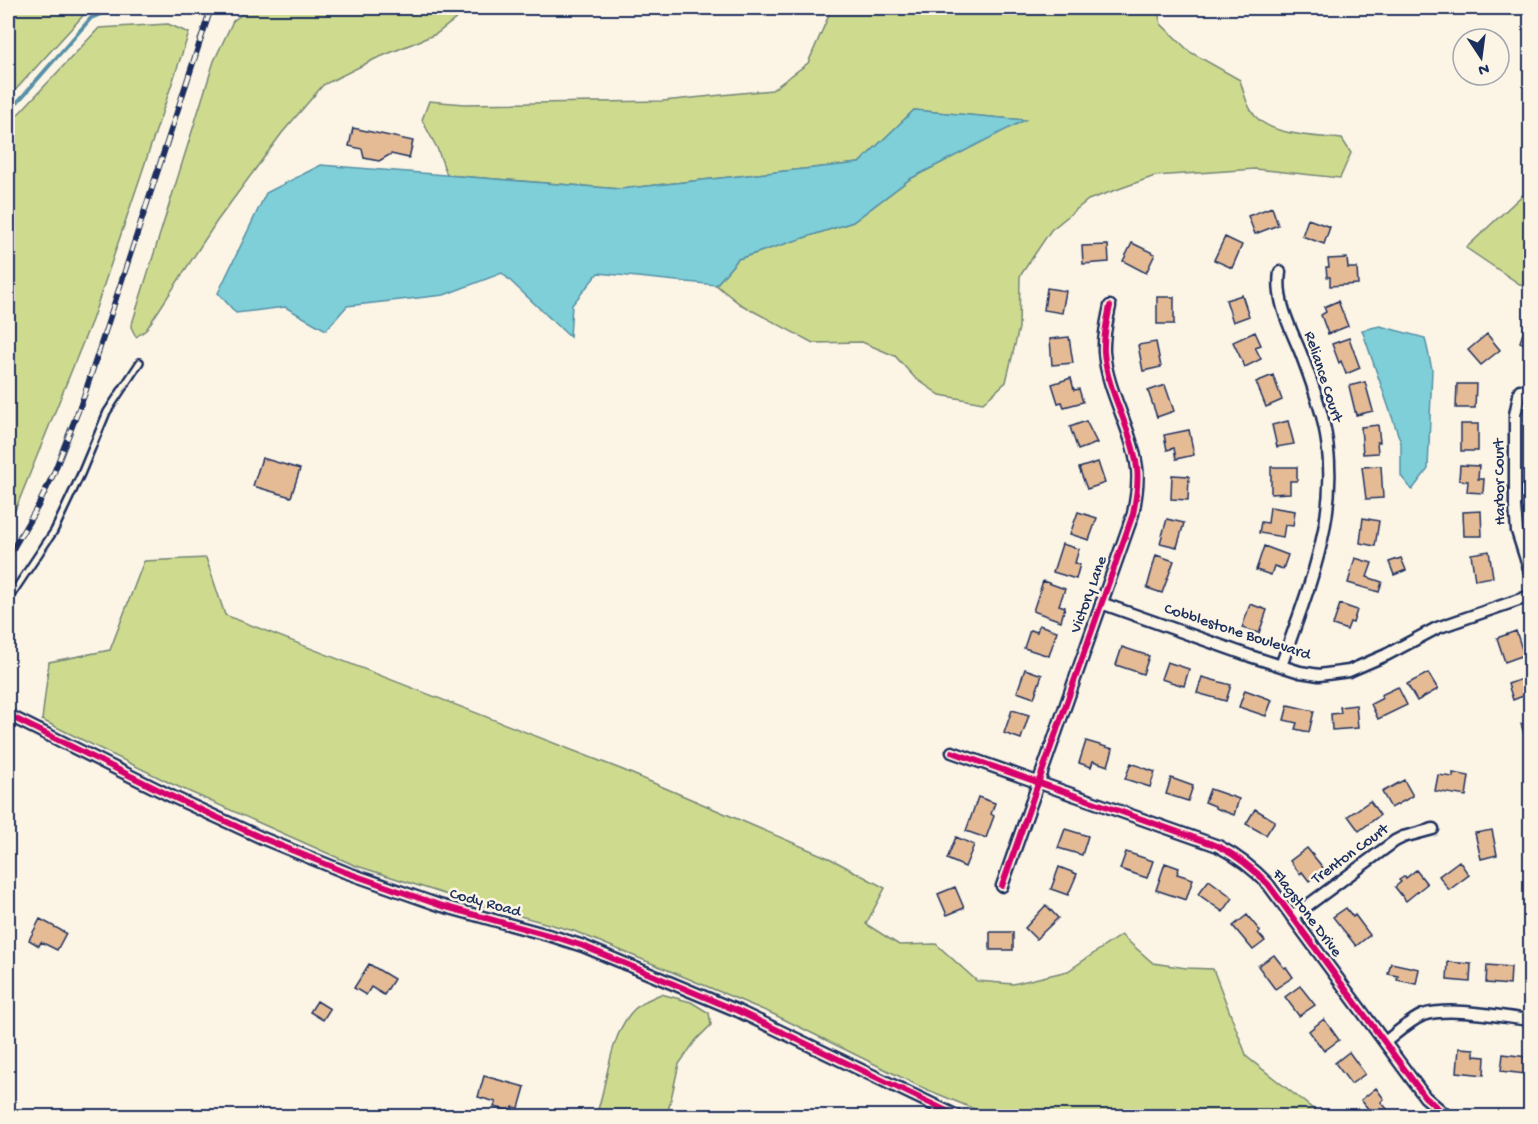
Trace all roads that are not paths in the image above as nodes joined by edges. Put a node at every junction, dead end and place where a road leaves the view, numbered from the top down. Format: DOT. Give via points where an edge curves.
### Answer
graph roads {
  1 [pos="1280,272"];
  2 [pos="1110,306"];
  3 [pos="140,362"];
  4 [pos="1520,390"];
  5 [pos="1530,572"];
  6 [pos="1530,596"];
  7 [pos="8,600"];
  8 [pos="1101,603"];
  9 [pos="1281,666"];
  10 [pos="8,715"];
  11 [pos="952,752"];
  12 [pos="1039,783"];
  13 [pos="1433,829"];
  14 [pos="1002,886"];
  15 [pos="1292,916"];
  16 [pos="1530,1020"];
  17 [pos="1385,1042"];
  18 [pos="957,1116"];
  19 [pos="1448,1116"];
  1 -- 9 [label="street, Reliance Court" via="1281,305 1322,416 1329,464 1329,511 1323,542"];
  2 -- 8 [label="street, Victory Lane" via="1104,352 1128,431 1138,490"];
  3 -- 7 [label="lane" via="108,412 54,531"];
  4 -- 5 [label="street, Harbor Court" via="1515,415 1515,507 1517,531"];
  6 -- 9 [label="street, Cobblestone Boulevard" via="1437,628 1349,672 1319,675"];
  8 -- 9 [label="street, Cobblestone Boulevard"];
  8 -- 12 [label="street, Victory Lane"];
  10 -- 18 [label="street, Cody Road" via="273,842 439,905 583,946 738,1011"];
  11 -- 12 [label="street, Flagstone Drive"];
  12 -- 14 [label="street, Victory Lane"];
  12 -- 15 [label="street, Flagstone Drive" via="1218,846 1256,871"];
  13 -- 15 [label="street, Trenton Court" via="1403,837"];
  15 -- 17 [label="street, Flagstone Drive"];
  16 -- 17 [label="street" via="1435,1012 1413,1021"];
  17 -- 19 [label="street, Flagstone Drive" via="1425,1097"];
}
